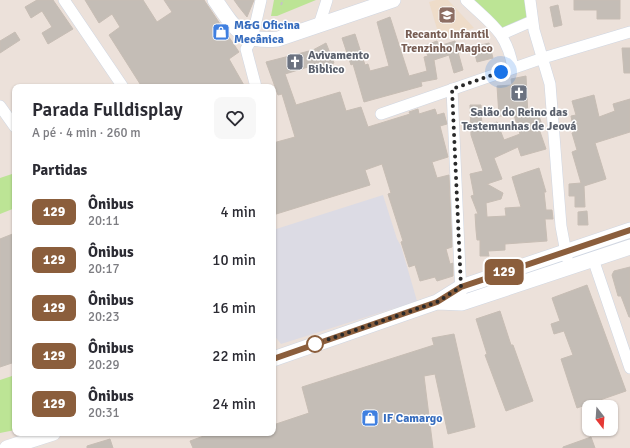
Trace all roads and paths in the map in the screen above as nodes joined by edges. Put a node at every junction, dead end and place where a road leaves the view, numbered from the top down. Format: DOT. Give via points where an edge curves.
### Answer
graph roads {
  1 [pos="64,0"];
  2 [pos="215,0"];
  3 [pos="261,0"];
  4 [pos="327,0"];
  5 [pos="393,0"];
  6 [pos="466,0"];
  7 [pos="530,0"];
  8 [pos="532,21"];
  9 [pos="319,26"];
  10 [pos="630,32"];
  11 [pos="502,34"];
  12 [pos="252,39"];
  13 [pos="543,58"];
  14 [pos="513,68"];
  15 [pos="122,84"];
  16 [pos="255,84"];
  17 [pos="452,89"];
  18 [pos="0,106"];
  19 [pos="381,114"];
  20 [pos="12,124"];
  21 [pos="630,230"];
  22 [pos="630,247"];
  23 [pos="565,251"];
  24 [pos="593,259"];
  25 [pos="570,266"];
  26 [pos="461,287"];
  27 [pos="437,302"];
  28 [pos="462,303"];
  29 [pos="628,353"];
  30 [pos="276,358"];
  31 [pos="630,368"];
  32 [pos="44,436"];
  33 [pos="7,448"];
  1 -- 15 [label="street"];
  2 -- 12 [label="street" via="240,33"];
  3 -- 12 [label="street"];
  4 -- 9 [label="street"];
  5 -- 9 [label="street"];
  6 -- 11 [label="street"];
  7 -- 8 [label="street"];
  8 -- 11 [label="street"];
  8 -- 13 [label="street"];
  9 -- 12 [label="street" via="278,39"];
  10 -- 13 [label="street"];
  11 -- 14 [label="street" via="510,51"];
  12 -- 16 [label="street" via="246,49 246,56"];
  13 -- 14 [label="street"];
  13 -- 23 [label="street" via="550,84"];
  14 -- 17 [label="street"];
  17 -- 19 [label="street"];
  17 -- 26 [label="street"];
  18 -- 20 [label="street"];
  21 -- 23 [label="street"];
  22 -- 24 [label="street"];
  23 -- 25 [label="street"];
  23 -- 26 [label="street"];
  24 -- 25 [label="street"];
  24 -- 29 [label="street"];
  25 -- 28 [label="street"];
  26 -- 27 [label="street"];
  26 -- 28 [label="street"];
  27 -- 28 [label="street"];
  27 -- 30 [label="street"];
  29 -- 31 [label="street"];
  32 -- 33 [label="street"];
}
